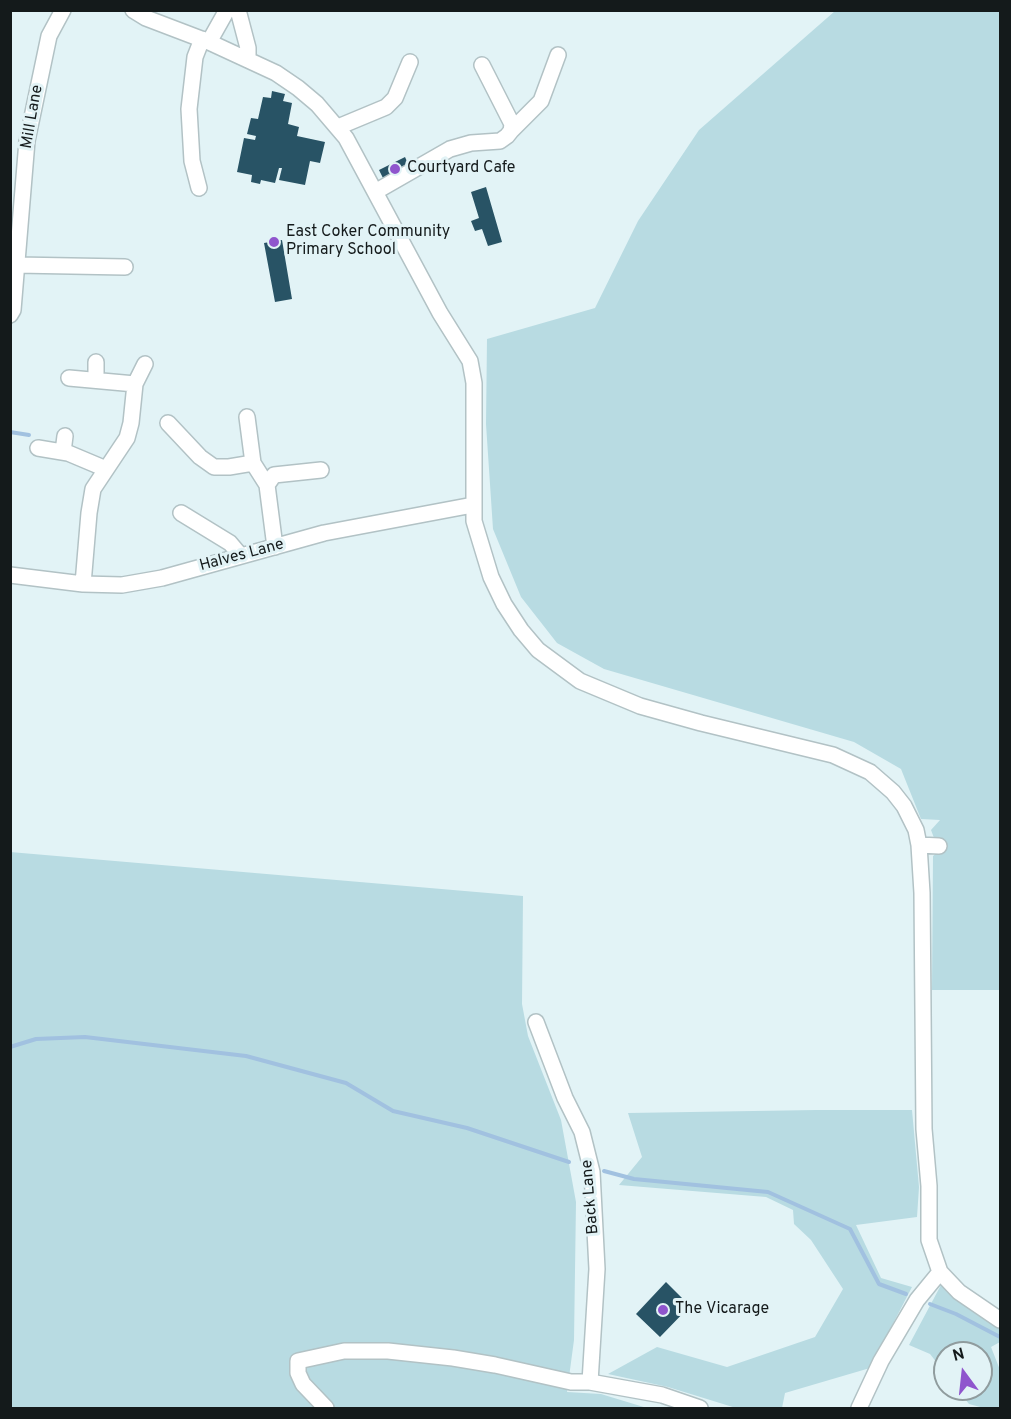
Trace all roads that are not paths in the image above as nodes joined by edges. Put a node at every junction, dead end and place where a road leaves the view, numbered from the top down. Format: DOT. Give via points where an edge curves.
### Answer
graph roads {
  1 [pos="63,10"];
  2 [pos="133,10"];
  3 [pos="227,10"];
  4 [pos="238,10"];
  5 [pos="205,41"];
  6 [pos="558,54"];
  7 [pos="248,60"];
  8 [pos="410,62"];
  9 [pos="482,65"];
  10 [pos="338,127"];
  11 [pos="511,131"];
  12 [pos="199,188"];
  13 [pos="375,192"];
  14 [pos="16,203"];
  15 [pos="17,264"];
  16 [pos="126,268"];
  17 [pos="10,315"];
  18 [pos="96,362"];
  19 [pos="145,364"];
  20 [pos="69,378"];
  21 [pos="96,379"];
  22 [pos="135,384"];
  23 [pos="247,417"];
  24 [pos="168,423"];
  25 [pos="65,436"];
  26 [pos="38,448"];
  27 [pos="63,452"];
  28 [pos="253,463"];
  29 [pos="106,469"];
  30 [pos="321,470"];
  31 [pos="267,485"];
  32 [pos="472,504"];
  33 [pos="181,513"];
  34 [pos="274,547"];
  35 [pos="241,556"];
  36 [pos="10,575"];
  37 [pos="83,584"];
  38 [pos="919,845"];
  39 [pos="939,846"];
  40 [pos="536,1022"];
  41 [pos="940,1272"];
  42 [pos="1000,1320"];
  43 [pos="590,1382"];
  44 [pos="326,1408"];
  45 [pos="700,1408"];
  46 [pos="860,1408"];
  1 -- 14 [label="street, Mill Lane" via="49,36 42,62"];
  2 -- 5 [label="street"];
  3 -- 5 [label="street"];
  4 -- 7 [label="street"];
  5 -- 7 [label="street"];
  5 -- 12 [label="street" via="195,57 189,109 192,161"];
  6 -- 11 [label="street" via="541,101"];
  7 -- 10 [label="street" via="298,88"];
  8 -- 10 [label="street" via="395,98 386,107"];
  9 -- 11 [label="street" via="512,124"];
  10 -- 13 [label="street"];
  11 -- 13 [label="street" via="500,141 450,149"];
  13 -- 32 [label="street" via="470,361 474,383"];
  14 -- 15 [label="street, Mill Lane"];
  15 -- 16 [label="street"];
  15 -- 17 [label="street, Mill Lane"];
  18 -- 21 [label="street"];
  19 -- 22 [label="street"];
  20 -- 21 [label="street"];
  21 -- 22 [label="street"];
  22 -- 29 [label="street" via="127,438"];
  23 -- 28 [label="street"];
  24 -- 28 [label="street" via="214,467"];
  25 -- 27 [label="street"];
  26 -- 27 [label="street"];
  27 -- 29 [label="street"];
  28 -- 31 [label="street"];
  29 -- 37 [label="street" via="93,489"];
  30 -- 31 [label="street" via="274,475"];
  31 -- 34 [label="street"];
  32 -- 34 [label="street, Halves Lane" via="324,533"];
  32 -- 38 [label="street" via="480,544 504,604 532,644 560,668 579,681 640,706 833,755 854,764 893,792 916,830"];
  33 -- 35 [label="street" via="230,543"];
  34 -- 35 [label="street, Halves Lane"];
  35 -- 37 [label="street, Halves Lane" via="162,578 122,585"];
  36 -- 37 [label="street, Halves Lane"];
  38 -- 39 [label="street"];
  38 -- 41 [label="street" via="929,1240"];
  40 -- 43 [label="street, Back Lane" via="582,1132 592,1172 597,1269"];
  41 -- 42 [label="street" via="959,1292"];
  41 -- 46 [label="street" via="899,1330"];
  43 -- 44 [label="street" via="571,1382 418,1353 344,1351 298,1361 303,1384"];
  43 -- 45 [label="street" via="662,1395"];
}
